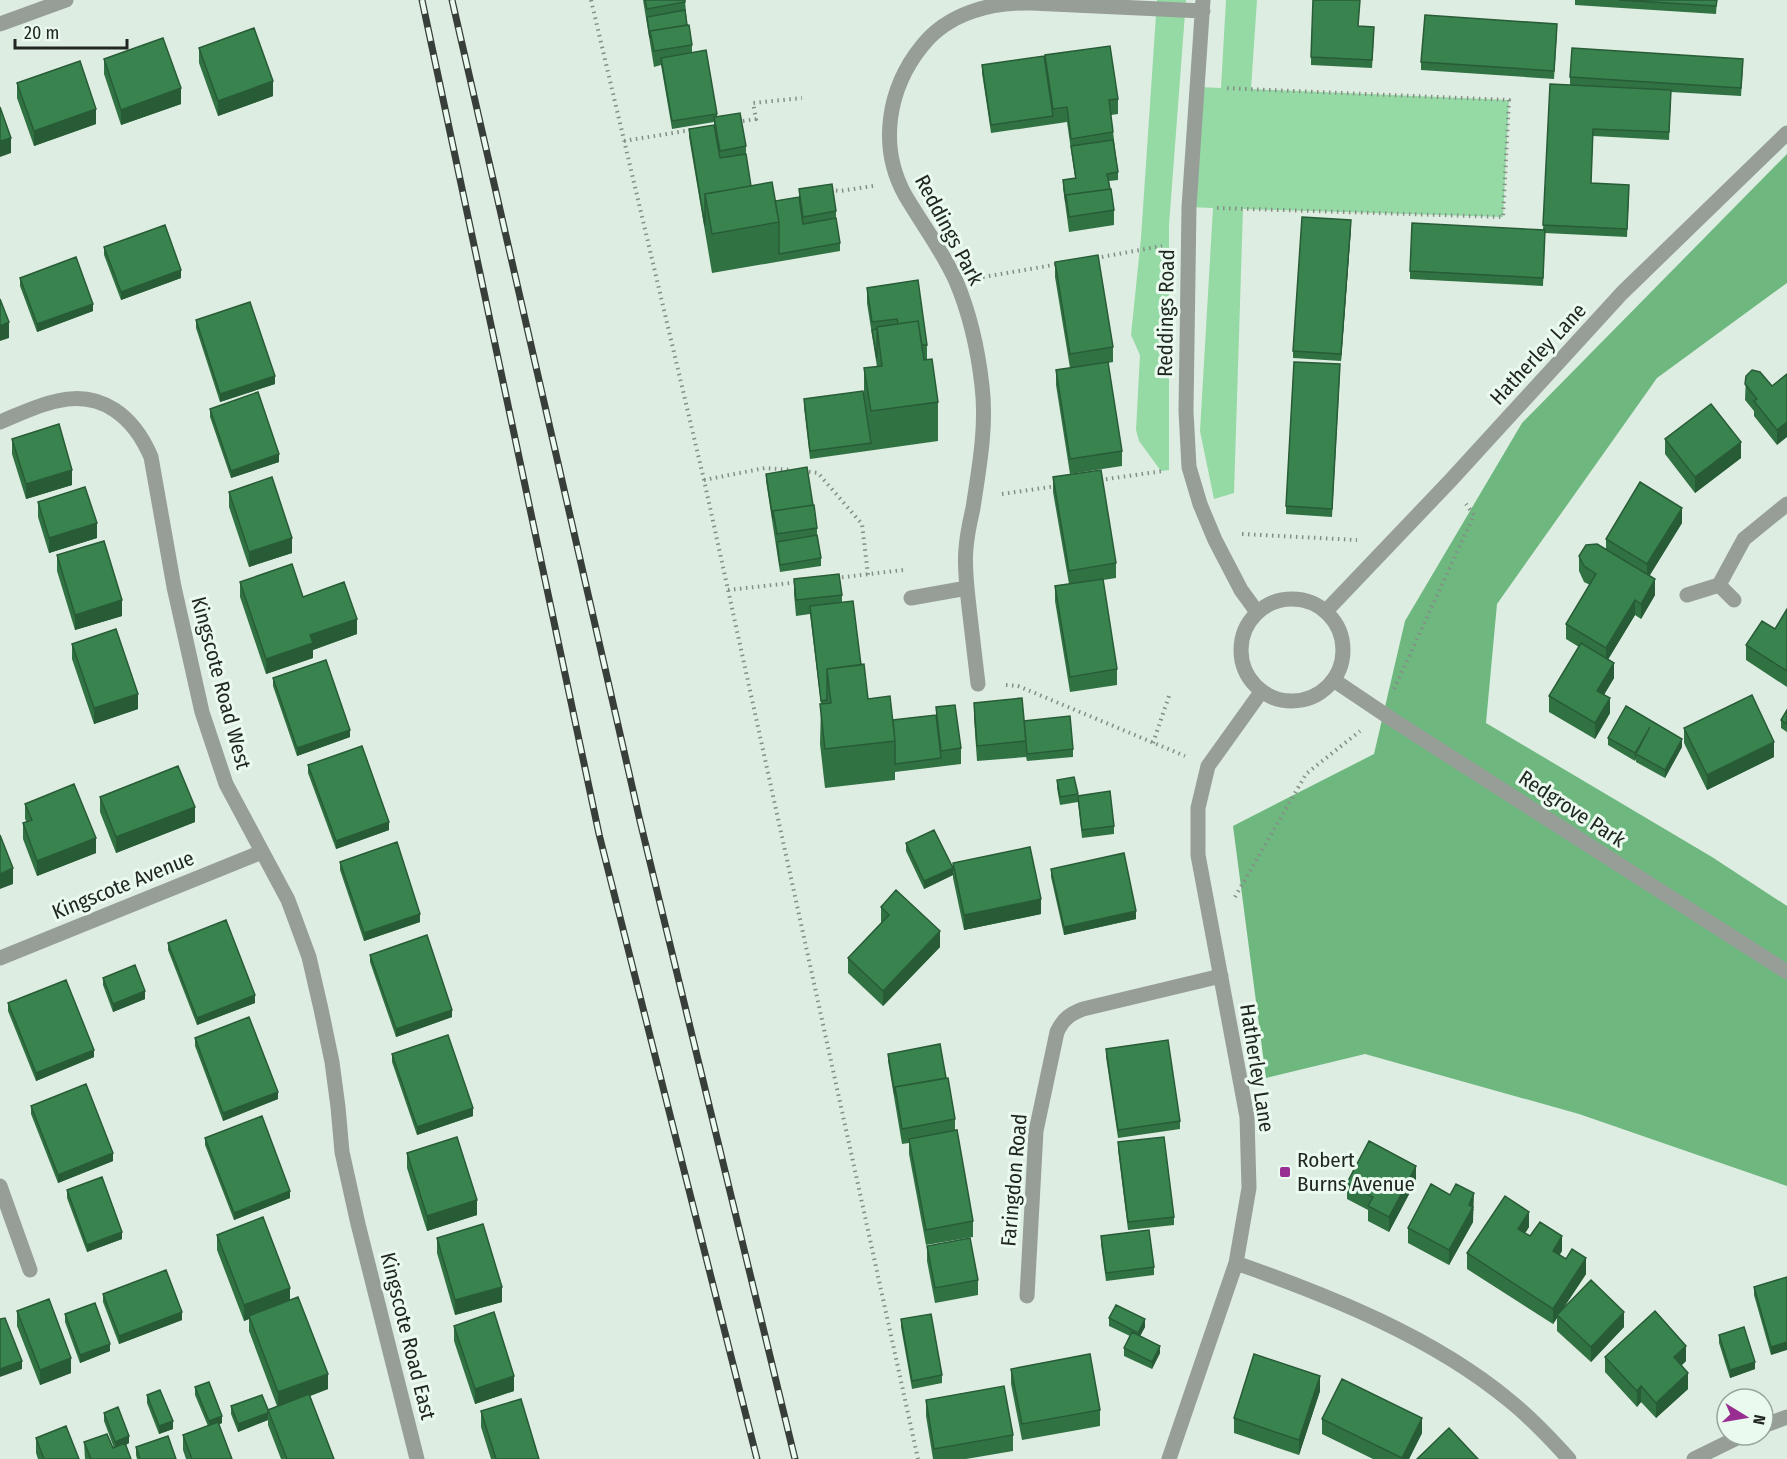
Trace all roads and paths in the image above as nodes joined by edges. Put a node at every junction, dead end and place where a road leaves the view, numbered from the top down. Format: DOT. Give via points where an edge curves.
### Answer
graph roads {
  1 [pos="66,0"];
  2 [pos="591,0"];
  3 [pos="42,4"];
  4 [pos="1203,5"];
  5 [pos="0,24"];
  6 [pos="1197,87"];
  7 [pos="802,98"];
  8 [pos="734,122"];
  9 [pos="701,128"];
  10 [pos="1787,133"];
  11 [pos="624,141"];
  12 [pos="899,181"];
  13 [pos="828,190"];
  14 [pos="1189,207"];
  15 [pos="1188,242"];
  16 [pos="1095,258"];
  17 [pos="1060,264"];
  18 [pos="956,282"];
  19 [pos="0,422"];
  20 [pos="1189,467"];
  21 [pos="704,480"];
  22 [pos="1091,481"];
  23 [pos="1067,485"];
  24 [pos="974,498"];
  25 [pos="1787,504"];
  26 [pos="1215,540"];
  27 [pos="1380,555"];
  28 [pos="868,575"];
  29 [pos="833,579"];
  30 [pos="809,581"];
  31 [pos="1719,585"];
  32 [pos="967,588"];
  33 [pos="728,590"];
  34 [pos="1687,595"];
  35 [pos="911,598"];
  36 [pos="1734,600"];
  37 [pos="1327,610"];
  38 [pos="1257,612"];
  39 [pos="1335,681"];
  40 [pos="978,684"];
  41 [pos="1261,692"];
  42 [pos="1169,696"];
  43 [pos="1153,743"];
  44 [pos="1208,766"];
  45 [pos="262,852"];
  46 [pos="0,958"];
  47 [pos="1787,972"];
  48 [pos="1221,976"];
  49 [pos="0,1186"];
  50 [pos="358,1224"];
  51 [pos="1236,1263"];
  52 [pos="30,1270"];
  53 [pos="1027,1296"];
  54 [pos="1718,1447"];
  55 [pos="417,1459"];
  56 [pos="918,1459"];
  57 [pos="1169,1459"];
  58 [pos="1569,1459"];
  59 [pos="1694,1459"];
  1 -- 3 [label="street"];
  2 -- 11 [label="path"];
  3 -- 5 [label="street"];
  4 -- 6 [label="street, Reddings Road"];
  4 -- 12 [label="street, Reddings Park" via="1008,2 962,15 924,43 900,80 889,124 890,148"];
  6 -- 14 [label="street, Reddings Road"];
  6 -- 14 [label="path" via="1509,100 1503,217"];
  7 -- 8 [label="path" via="753,103 756,119"];
  9 -- 11 [label="path"];
  10 -- 27 [label="street, Hatherley Lane" via="1622,293"];
  11 -- 21 [label="path"];
  12 -- 13 [label="path"];
  12 -- 18 [label="street, Reddings Park"];
  14 -- 15 [label="street, Reddings Road"];
  15 -- 16 [label="path"];
  15 -- 20 [label="street, Reddings Road"];
  17 -- 18 [label="path"];
  18 -- 24 [label="street, Reddings Park" via="979,357 983,391 983,427"];
  19 -- 45 [label="street, Kingscote Road West" via="56,401 90,400 121,414 144,440 151,457 202,712 226,784"];
  20 -- 22 [label="path"];
  20 -- 26 [label="street, Reddings Road"];
  21 -- 28 [label="path" via="765,468 818,473 862,524"];
  21 -- 33 [label="path"];
  23 -- 24 [label="path"];
  24 -- 32 [label="street, Reddings Park" via="966,549"];
  25 -- 31 [label="street" via="1744,539"];
  26 -- 27 [label="path" via="1236,533 1359,541"];
  26 -- 38 [label="street, Reddings Road"];
  27 -- 37 [label="street, Hatherley Lane"];
  28 -- 29 [label="path"];
  28 -- 35 [label="path" via="909,569"];
  30 -- 33 [label="path"];
  31 -- 34 [label="street"];
  31 -- 36 [label="street"];
  32 -- 35 [label="street"];
  32 -- 40 [label="street, Reddings Park"];
  33 -- 56 [label="path"];
  37 -- 38 [label="street" via="1304,599 1279,599"];
  37 -- 39 [label="street" via="1341,632 1344,657"];
  38 -- 41 [label="street" via="1244,630 1240,653 1247,675"];
  39 -- 41 [label="street" via="1314,698 1296,701 1287,702"];
  39 -- 47 [label="street, Redgrove Park"];
  40 -- 43 [label="path" via="1018,686"];
  41 -- 44 [label="street, Hatherley Lane"];
  42 -- 43 [label="path"];
  43 -- 44 [label="path"];
  44 -- 48 [label="street, Hatherley Lane" via="1198,808 1198,855"];
  45 -- 46 [label="street, Kingscote Avenue"];
  45 -- 50 [label="street, Kingscote Road West" via="288,900 309,957 332,1062 342,1152"];
  48 -- 51 [label="street, Hatherley Lane" via="1247,1117 1249,1188"];
  48 -- 53 [label="street, Faringdon Road" via="1083,1009 1062,1022 1036,1131"];
  49 -- 52 [label="street"];
  50 -- 55 [label="street, Kingscote Road East"];
  51 -- 57 [label="street, Hatherley Lane"];
  51 -- 58 [label="street" via="1323,1295 1427,1344 1510,1401"];
  54 -- 59 [label="street"];
}
